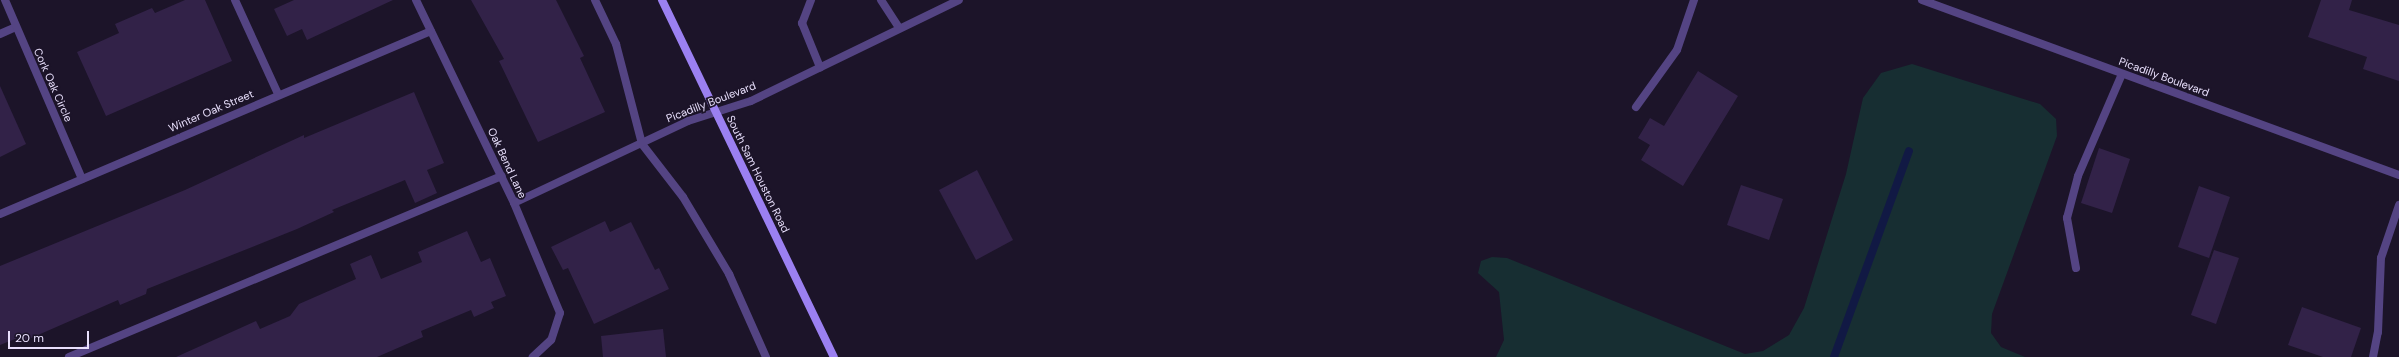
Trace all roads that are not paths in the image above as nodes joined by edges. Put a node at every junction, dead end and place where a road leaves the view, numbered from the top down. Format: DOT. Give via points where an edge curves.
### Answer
graph roads {
  1 [pos="5,0"];
  2 [pos="235,0"];
  3 [pos="416,0"];
  4 [pos="595,0"];
  5 [pos="662,0"];
  6 [pos="811,0"];
  7 [pos="881,0"];
  8 [pos="959,0"];
  9 [pos="1694,0"];
  10 [pos="1922,0"];
  11 [pos="16,27"];
  12 [pos="899,28"];
  13 [pos="431,31"];
  14 [pos="0,34"];
  15 [pos="820,68"];
  16 [pos="2122,74"];
  17 [pos="278,94"];
  18 [pos="1636,107"];
  19 [pos="717,114"];
  20 [pos="642,144"];
  21 [pos="2399,175"];
  22 [pos="502,176"];
  23 [pos="82,179"];
  24 [pos="514,203"];
  25 [pos="2399,205"];
  26 [pos="0,214"];
  27 [pos="2076,268"];
  28 [pos="69,357"];
  29 [pos="533,357"];
  30 [pos="766,357"];
  31 [pos="834,357"];
  32 [pos="2373,357"];
  1 -- 11 [label="street, Cork Oak Circle"];
  2 -- 17 [label="street"];
  3 -- 13 [label="street, Oak Bend Lane"];
  4 -- 20 [label="street" via="616,44"];
  5 -- 19 [label="street, South Sam Houston Road"];
  6 -- 15 [label="street" via="802,23"];
  7 -- 12 [label="street"];
  8 -- 12 [label="street, Picadilly Boulevard"];
  9 -- 18 [label="street" via="1677,50"];
  10 -- 16 [label="street, Picadilly Boulevard"];
  11 -- 14 [label="street"];
  11 -- 23 [label="street, Cork Oak Circle"];
  12 -- 15 [label="street, Picadilly Boulevard"];
  13 -- 17 [label="street, Winter Oak Street"];
  13 -- 22 [label="street, Oak Bend Lane"];
  15 -- 19 [label="street, Picadilly Boulevard"];
  16 -- 21 [label="street, Picadilly Boulevard"];
  16 -- 27 [label="street" via="2078,176 2066,218"];
  17 -- 23 [label="street, Winter Oak Street"];
  19 -- 20 [label="street, Picadilly Boulevard" via="688,121"];
  19 -- 31 [label="street, South Sam Houston Road"];
  20 -- 24 [label="street, Picadilly Boulevard"];
  20 -- 30 [label="street" via="683,197 729,274"];
  22 -- 24 [label="street, Oak Bend Lane"];
  22 -- 28 [label="street"];
  23 -- 26 [label="street, Winter Oak Street"];
  24 -- 29 [label="street, Oak Bend Lane" via="560,313 551,340"];
  25 -- 32 [label="street" via="2380,258 2378,332"];
}
